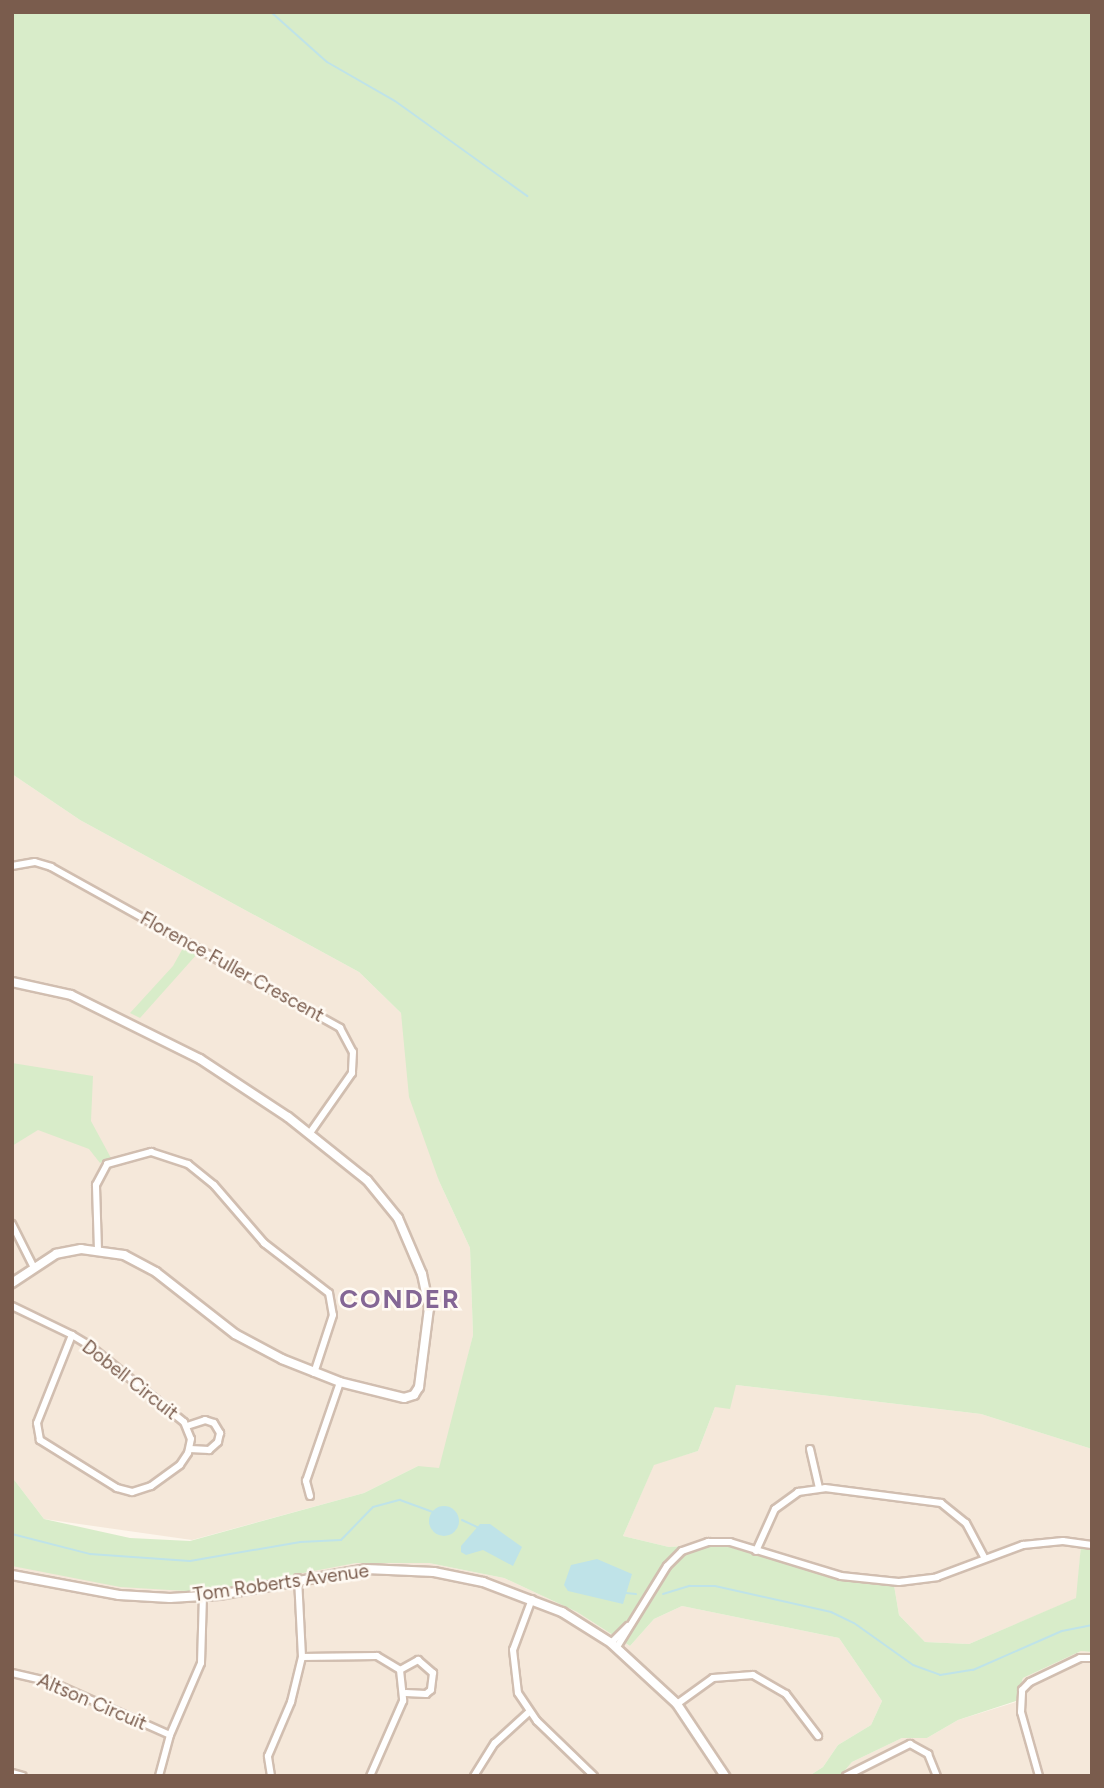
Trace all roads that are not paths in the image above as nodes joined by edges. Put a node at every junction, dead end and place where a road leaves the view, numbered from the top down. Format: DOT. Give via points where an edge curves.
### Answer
graph roads {
  1 [pos="12,866"];
  2 [pos="12,982"];
  3 [pos="310,1133"];
  4 [pos="12,1224"];
  5 [pos="98,1250"];
  6 [pos="33,1266"];
  7 [pos="12,1283"];
  8 [pos="12,1306"];
  9 [pos="72,1335"];
  10 [pos="314,1373"];
  11 [pos="340,1382"];
  12 [pos="187,1426"];
  13 [pos="190,1449"];
  14 [pos="810,1449"];
  15 [pos="819,1488"];
  16 [pos="310,1496"];
  17 [pos="1092,1545"];
  18 [pos="756,1551"];
  19 [pos="985,1558"];
  20 [pos="12,1575"];
  21 [pos="298,1578"];
  22 [pos="203,1597"];
  23 [pos="532,1598"];
  24 [pos="614,1645"];
  25 [pos="302,1657"];
  26 [pos="1092,1658"];
  27 [pos="400,1670"];
  28 [pos="12,1674"];
  29 [pos="406,1693"];
  30 [pos="677,1704"];
  31 [pos="529,1712"];
  32 [pos="170,1735"];
  33 [pos="818,1736"];
  34 [pos="12,1773"];
  35 [pos="23,1776"];
  36 [pos="159,1776"];
  37 [pos="271,1776"];
  38 [pos="370,1776"];
  39 [pos="474,1776"];
  40 [pos="594,1776"];
  41 [pos="725,1776"];
  42 [pos="846,1776"];
  43 [pos="937,1776"];
  44 [pos="1039,1776"];
  1 -- 3 [label="street, Florence Fuller Crescent" via="35,862 51,867 340,1028 353,1052 352,1073"];
  2 -- 3 [label="street" via="71,995 155,1034 245,1087"];
  3 -- 11 [label="street" via="383,1197 416,1253 429,1308 425,1360 414,1395 404,1398"];
  4 -- 6 [label="street"];
  5 -- 6 [label="street" via="56,1254"];
  5 -- 10 [label="street" via="140,1262 236,1334"];
  5 -- 10 [label="street" via="96,1185 107,1164 151,1152 188,1164 214,1185 264,1244 330,1293 333,1315"];
  6 -- 7 [label="street"];
  8 -- 9 [label="street, Dobell Circuit"];
  9 -- 12 [label="street, Dobell Circuit"];
  9 -- 13 [label="street, Dobell Circuit" via="37,1423 44,1446 132,1492 151,1486 180,1465"];
  10 -- 11 [label="street"];
  11 -- 16 [label="street" via="306,1481"];
  12 -- 13 [label="street, Dobell Circuit"];
  12 -- 13 [label="street, Dobell Circuit" via="205,1420 214,1423 220,1433 209,1450"];
  14 -- 15 [label="street"];
  15 -- 18 [label="street" via="798,1492 775,1509"];
  15 -- 19 [label="street" via="940,1503 966,1522"];
  17 -- 19 [label="street" via="1038,1542"];
  18 -- 19 [label="street" via="841,1576 900,1582 937,1577"];
  18 -- 24 [label="street" via="717,1541 682,1551 662,1572"];
  20 -- 22 [label="street, Tom Roberts Avenue" via="119,1595"];
  21 -- 22 [label="street, Tom Roberts Avenue"];
  21 -- 23 [label="street, Tom Roberts Avenue" via="357,1570 412,1570 475,1580"];
  21 -- 25 [label="street"];
  22 -- 32 [label="street, Altson Circuit" via="201,1663"];
  23 -- 24 [label="street, Tom Roberts Avenue"];
  23 -- 31 [label="street" via="512,1658 514,1679"];
  24 -- 30 [label="street, Tom Roberts Avenue"];
  25 -- 27 [label="street" via="377,1656"];
  25 -- 37 [label="street" via="291,1702 268,1756"];
  26 -- 44 [label="street" via="1080,1658 1022,1690 1021,1712"];
  27 -- 29 [label="street"];
  27 -- 29 [label="street" via="418,1660 433,1673 432,1690"];
  28 -- 32 [label="street, Altson Circuit" via="51,1682"];
  29 -- 38 [label="street"];
  30 -- 33 [label="street" via="713,1678 753,1675 786,1694"];
  30 -- 41 [label="street, Tom Roberts Avenue"];
  31 -- 39 [label="street" via="495,1742"];
  31 -- 40 [label="street"];
  32 -- 36 [label="street, Altson Circuit"];
  34 -- 35 [label="street"];
  42 -- 43 [label="street" via="911,1744 928,1754"];
}
